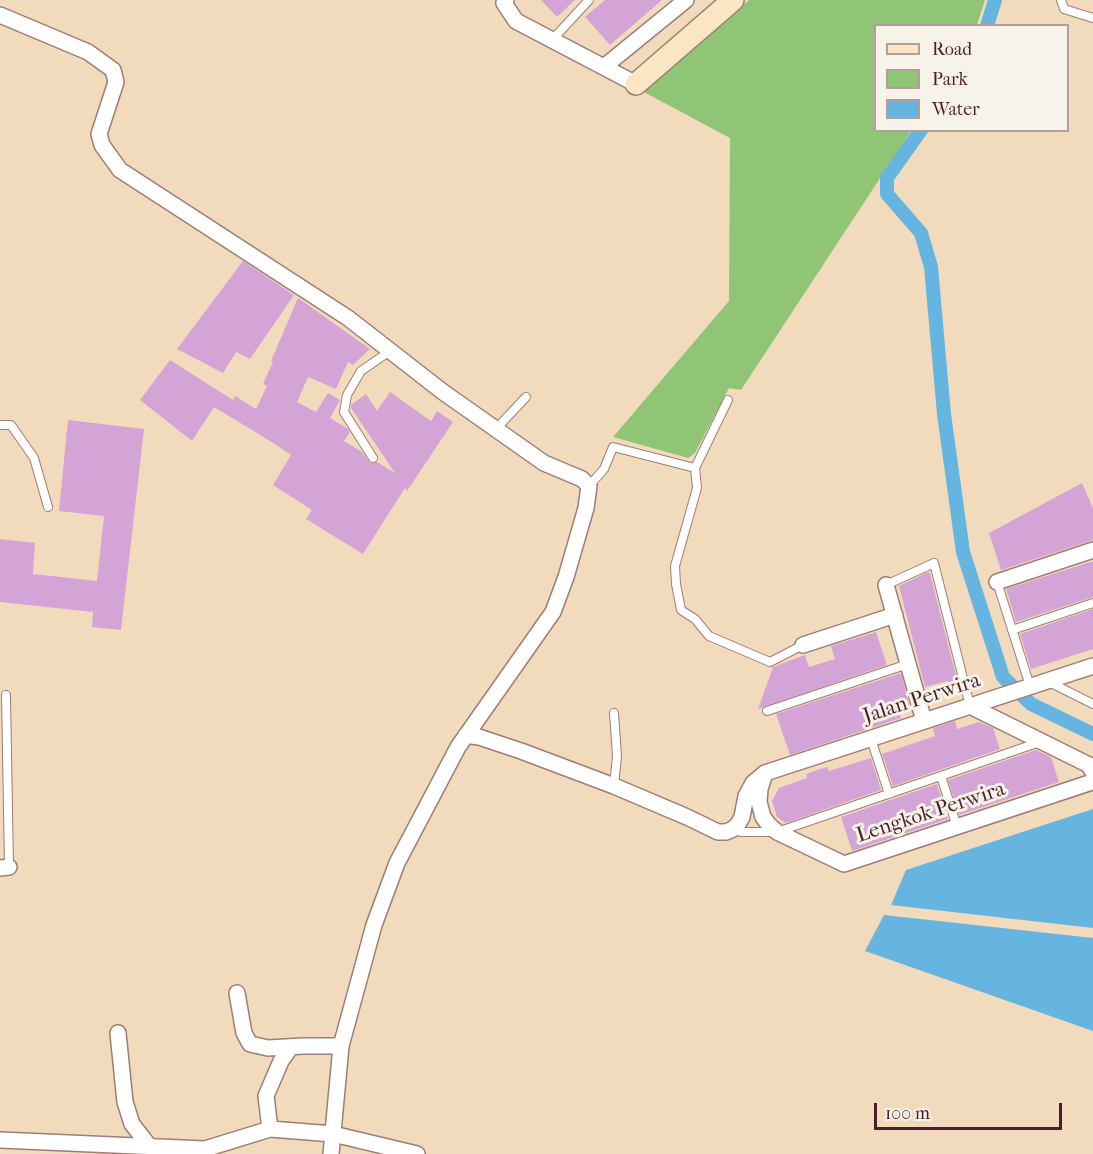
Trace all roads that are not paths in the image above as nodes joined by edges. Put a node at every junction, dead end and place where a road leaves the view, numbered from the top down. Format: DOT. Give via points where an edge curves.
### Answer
graph roads {
  1 [pos="506,0"];
  2 [pos="589,0"];
  3 [pos="686,0"];
  4 [pos="733,0"];
  5 [pos="1061,0"];
  6 [pos="0,15"];
  7 [pos="1093,18"];
  8 [pos="552,40"];
  9 [pos="605,66"];
  10 [pos="636,84"];
  11 [pos="390,351"];
  12 [pos="526,397"];
  13 [pos="728,400"];
  14 [pos="0,424"];
  15 [pos="496,429"];
  16 [pos="373,458"];
  17 [pos="695,468"];
  18 [pos="589,486"];
  19 [pos="48,507"];
  20 [pos="1093,550"];
  21 [pos="997,582"];
  22 [pos="886,585"];
  23 [pos="1093,603"];
  24 [pos="895,615"];
  25 [pos="1012,630"];
  26 [pos="803,645"];
  27 [pos="909,664"];
  28 [pos="1093,666"];
  29 [pos="1047,681"];
  30 [pos="1030,686"];
  31 [pos="6,695"];
  32 [pos="1093,704"];
  33 [pos="970,706"];
  34 [pos="767,711"];
  35 [pos="614,713"];
  36 [pos="924,721"];
  37 [pos="466,735"];
  38 [pos="870,739"];
  39 [pos="1041,741"];
  40 [pos="1093,772"];
  41 [pos="765,773"];
  42 [pos="941,776"];
  43 [pos="1093,779"];
  44 [pos="614,786"];
  45 [pos="889,794"];
  46 [pos="957,826"];
  47 [pos="733,829"];
  48 [pos="777,832"];
  49 [pos="4,867"];
  50 [pos="237,993"];
  51 [pos="118,1033"];
  52 [pos="341,1046"];
  53 [pos="291,1047"];
  54 [pos="270,1129"];
  55 [pos="333,1134"];
  56 [pos="0,1140"];
  57 [pos="150,1147"];
  58 [pos="331,1154"];
  59 [pos="417,1154"];
  1 -- 8 [label="street" via="504,3 516,21"];
  2 -- 8 [label="lane"];
  3 -- 9 [label="street"];
  4 -- 10 [label="street"];
  5 -- 7 [label="lane" via="1064,9"];
  6 -- 11 [label="street" via="88,52 113,70 116,82 99,134 120,170 348,318"];
  8 -- 9 [label="street"];
  9 -- 10 [label="street"];
  11 -- 15 [label="street"];
  11 -- 16 [label="lane" via="361,372 347,395 344,412"];
  12 -- 15 [label="lane"];
  13 -- 17 [label="lane"];
  14 -- 19 [label="lane" via="11,425 34,458"];
  15 -- 18 [label="street" via="544,463 582,479"];
  17 -- 18 [label="lane" via="613,447 604,469"];
  17 -- 26 [label="lane" via="697,488 675,566 681,610 709,636 770,662"];
  18 -- 37 [label="street" via="573,554 553,612"];
  20 -- 21 [label="street"];
  21 -- 25 [label="lane"];
  22 -- 24 [label="street"];
  22 -- 33 [label="lane" via="934,563"];
  23 -- 25 [label="lane"];
  24 -- 26 [label="street"];
  24 -- 27 [label="street"];
  25 -- 30 [label="lane"];
  27 -- 34 [label="lane"];
  27 -- 36 [label="street"];
  28 -- 29 [label="street, Jalan Perwira"];
  29 -- 30 [label="street, Jalan Perwira"];
  29 -- 32 [label="lane"];
  30 -- 33 [label="street, Jalan Perwira"];
  31 -- 49 [label="lane"];
  33 -- 36 [label="street, Jalan Perwira"];
  33 -- 39 [label="street"];
  35 -- 44 [label="lane"];
  36 -- 38 [label="street, Jalan Perwira"];
  37 -- 44 [label="street" via="496,742"];
  37 -- 52 [label="street" via="397,863 374,925"];
  38 -- 41 [label="street, Jalan Perwira"];
  38 -- 45 [label="lane"];
  39 -- 40 [label="street" via="1089,765"];
  39 -- 42 [label="lane"];
  41 -- 47 [label="street" via="753,783 742,817"];
  41 -- 48 [label="street" via="759,802 763,817"];
  42 -- 45 [label="lane"];
  42 -- 46 [label="lane"];
  43 -- 46 [label="street, Lengkok Perwira"];
  44 -- 47 [label="street" via="718,832"];
  45 -- 48 [label="lane"];
  46 -- 48 [label="street, Lengkok Perwira" via="844,864"];
  47 -- 48 [label="lane"];
  50 -- 53 [label="street" via="244,1033 250,1044"];
  51 -- 57 [label="street" via="125,1102 132,1124"];
  52 -- 53 [label="street"];
  52 -- 55 [label="street"];
  53 -- 54 [label="street" via="266,1096"];
  54 -- 55 [label="street"];
  54 -- 57 [label="street" via="205,1149"];
  55 -- 58 [label="street"];
  55 -- 59 [label="street"];
  56 -- 57 [label="street"];
}
